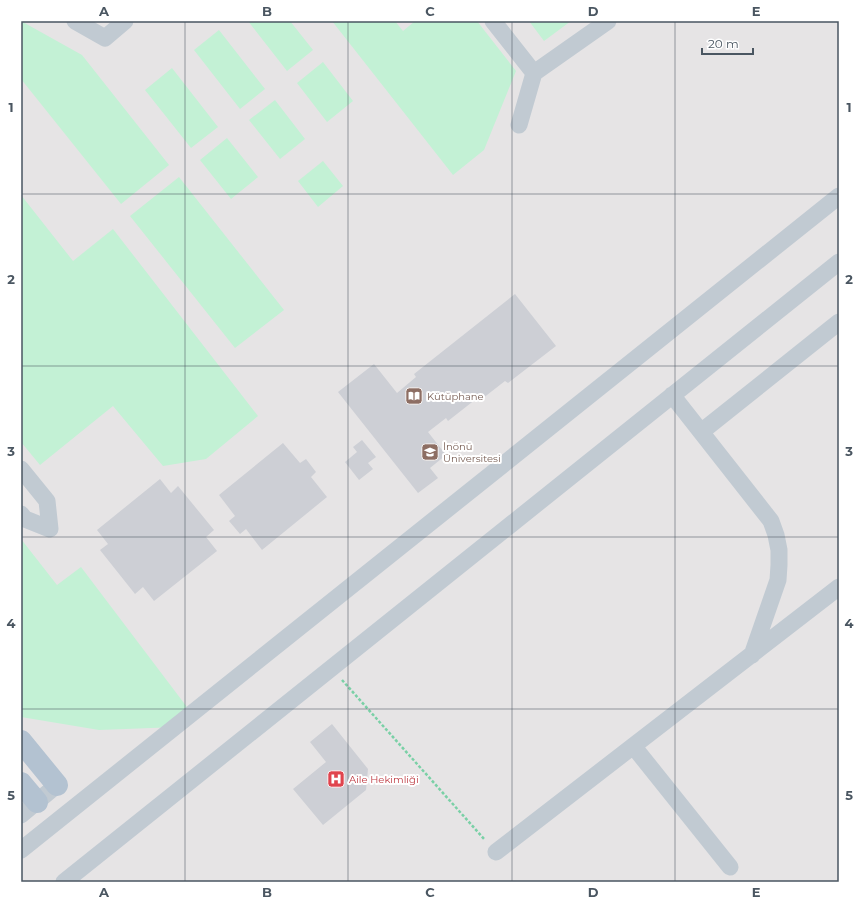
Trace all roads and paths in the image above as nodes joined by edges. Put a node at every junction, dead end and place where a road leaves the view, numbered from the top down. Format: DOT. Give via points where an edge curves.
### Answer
graph roads {
  1 [pos="75,21"];
  2 [pos="125,21"];
  3 [pos="493,21"];
  4 [pos="608,21"];
  5 [pos="534,73"];
  6 [pos="519,125"];
  7 [pos="839,196"];
  8 [pos="839,262"];
  9 [pos="839,322"];
  10 [pos="672,395"];
  11 [pos="701,432"];
  12 [pos="21,469"];
  13 [pos="21,514"];
  14 [pos="839,587"];
  15 [pos="752,655"];
  16 [pos="331,668"];
  17 [pos="21,741"];
  18 [pos="634,747"];
  19 [pos="21,783"];
  20 [pos="57,785"];
  21 [pos="29,808"];
  22 [pos="21,850"];
  23 [pos="496,852"];
  24 [pos="730,866"];
  25 [pos="64,882"];
  1 -- 2 [label="street" via="105,38"];
  3 -- 5 [label="street"];
  4 -- 5 [label="street"];
  5 -- 6 [label="street"];
  7 -- 22 [label="street"];
  8 -- 10 [label="street"];
  9 -- 11 [label="street"];
  10 -- 11 [label="street"];
  10 -- 16 [label="street"];
  11 -- 15 [label="street" via="771,521 776,535 779,550 778,580"];
  12 -- 13 [label="street" via="46,501 50,528 25,519"];
  14 -- 15 [label="street"];
  15 -- 18 [label="street"];
  16 -- 23 [label="path"];
  16 -- 25 [label="street"];
  17 -- 20 [label="main road"];
  18 -- 23 [label="street"];
  18 -- 24 [label="street"];
  19 -- 21 [label="main road"];
  20 -- 21 [label="street"];
}
